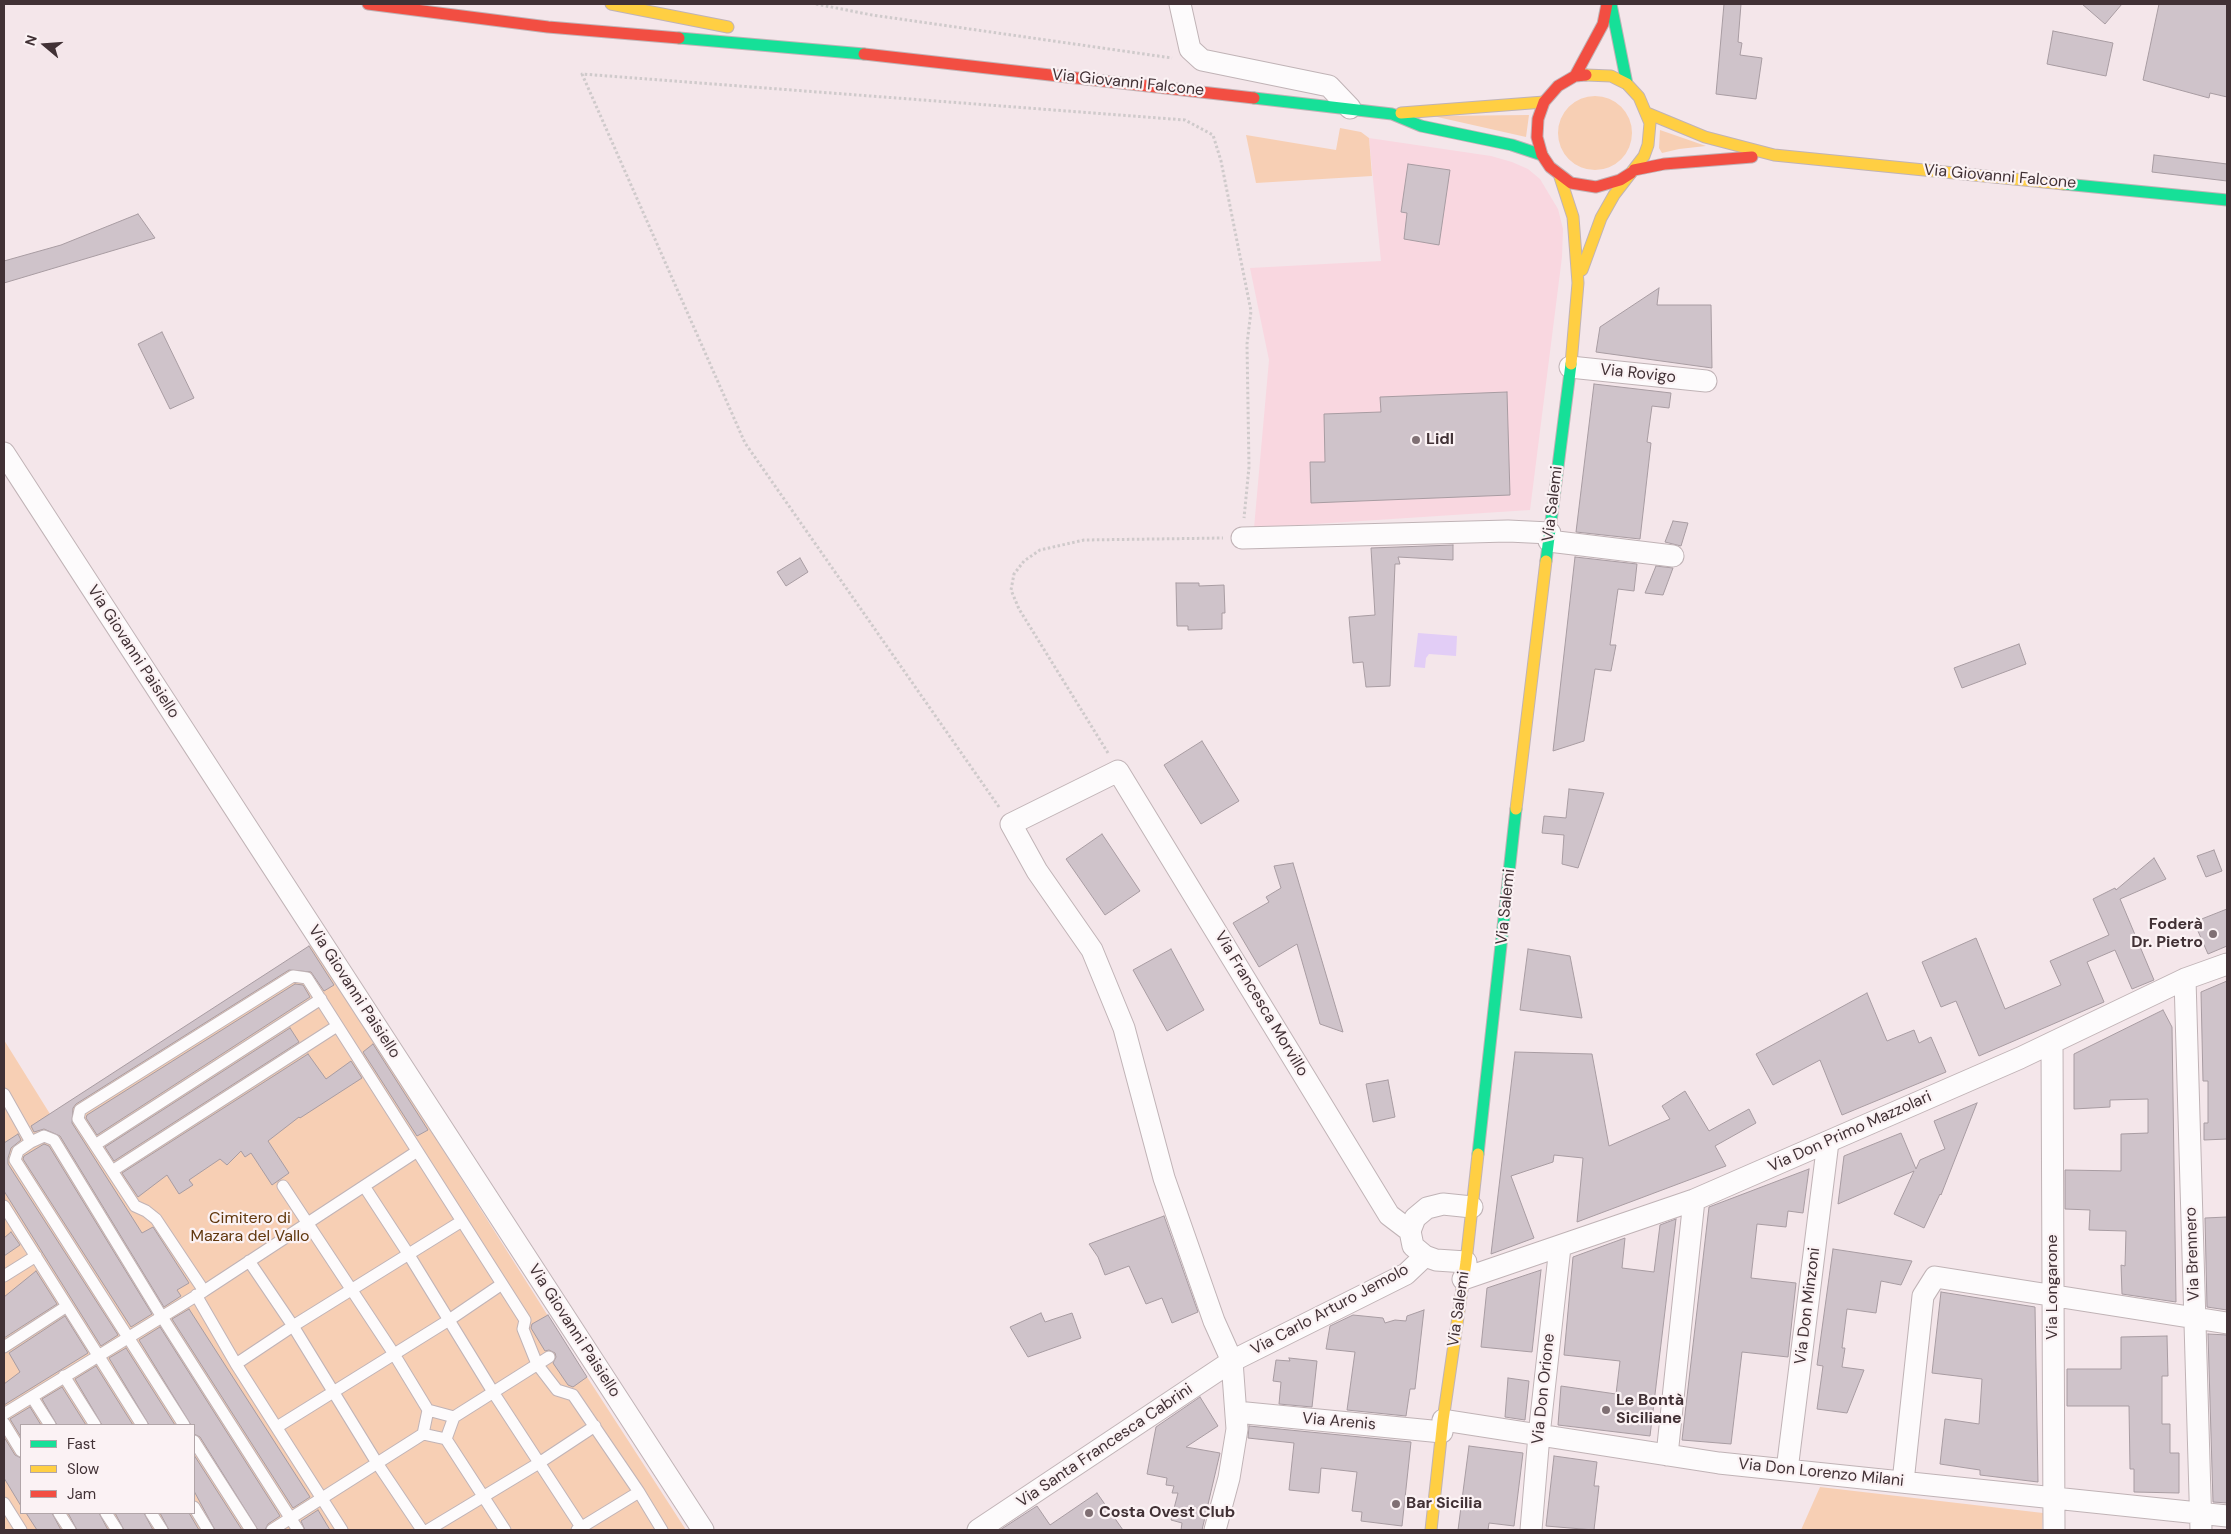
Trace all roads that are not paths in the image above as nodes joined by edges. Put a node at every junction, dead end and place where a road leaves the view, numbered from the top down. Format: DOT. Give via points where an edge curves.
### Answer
graph roads {
  1 [pos="368,4"];
  2 [pos="611,4"];
  3 [pos="1180,4"];
  4 [pos="1607,4"];
  5 [pos="1611,4"];
  6 [pos="638,23"];
  7 [pos="738,29"];
  8 [pos="757,33"];
  9 [pos="864,54"];
  10 [pos="1575,76"];
  11 [pos="1627,84"];
  12 [pos="1544,102"];
  13 [pos="1350,108"];
  14 [pos="1647,112"];
  15 [pos="1392,114"];
  16 [pos="1542,155"];
  17 [pos="1774,155"];
  18 [pos="1632,172"];
  19 [pos="1560,177"];
  20 [pos="2227,200"];
  21 [pos="1578,283"];
  22 [pos="1570,367"];
  23 [pos="1706,382"];
  24 [pos="4,453"];
  25 [pos="1549,537"];
  26 [pos="1242,538"];
  27 [pos="1673,556"];
  28 [pos="2227,964"];
  29 [pos="2185,978"];
  30 [pos="320,999"];
  31 [pos="338,1026"];
  32 [pos="2052,1043"];
  33 [pos="4,1094"];
  34 [pos="31,1142"];
  35 [pos="1828,1142"];
  36 [pos="95,1145"];
  37 [pos="416,1152"];
  38 [pos="112,1171"];
  39 [pos="283,1186"];
  40 [pos="364,1186"];
  41 [pos="1694,1200"];
  42 [pos="4,1206"];
  43 [pos="1472,1207"];
  44 [pos="462,1221"];
  45 [pos="306,1223"];
  46 [pos="9,1225"];
  47 [pos="1410,1231"];
  48 [pos="1560,1247"];
  49 [pos="410,1254"];
  50 [pos="36,1256"];
  51 [pos="1425,1256"];
  52 [pos="249,1261"];
  53 [pos="1464,1271"];
  54 [pos="4,1276"];
  55 [pos="502,1284"];
  56 [pos="351,1290"];
  57 [pos="200,1293"];
  58 [pos="2053,1296"];
  59 [pos="67,1306"];
  60 [pos="162,1317"];
  61 [pos="2195,1318"];
  62 [pos="449,1320"];
  63 [pos="2227,1323"];
  64 [pos="293,1326"];
  65 [pos="128,1337"];
  66 [pos="4,1347"];
  67 [pos="394,1354"];
  68 [pos="98,1355"];
  69 [pos="549,1357"];
  70 [pos="1232,1361"];
  71 [pos="236,1364"];
  72 [pos="537,1364"];
  73 [pos="64,1376"];
  74 [pos="334,1391"];
  75 [pos="493,1392"];
  76 [pos="32,1397"];
  77 [pos="428,1410"];
  78 [pos="1236,1412"];
  79 [pos="4,1414"];
  80 [pos="454,1416"];
  81 [pos="4,1423"];
  82 [pos="49,1424"];
  83 [pos="94,1424"];
  84 [pos="141,1424"];
  85 [pos="183,1424"];
  86 [pos="595,1426"];
  87 [pos="1442,1426"];
  88 [pos="277,1427"];
  89 [pos="422,1434"];
  90 [pos="1539,1435"];
  91 [pos="446,1438"];
  92 [pos="195,1442"];
  93 [pos="20,1449"];
  94 [pos="1667,1455"];
  95 [pos="377,1463"];
  96 [pos="539,1463"];
  97 [pos="1787,1470"];
  98 [pos="1903,1482"];
  99 [pos="639,1492"];
  100 [pos="483,1496"];
  101 [pos="2053,1497"];
  102 [pos="322,1499"];
  103 [pos="4,1503"];
  104 [pos="195,1509"];
  105 [pos="60,1514"];
  106 [pos="107,1514"];
  107 [pos="152,1514"];
  108 [pos="2227,1516"];
  109 [pos="291,1518"];
  110 [pos="2201,1521"];
  111 [pos="580,1529"];
  112 [pos="21,1530"];
  113 [pos="70,1530"];
  114 [pos="117,1530"];
  115 [pos="162,1530"];
  116 [pos="208,1530"];
  117 [pos="251,1530"];
  118 [pos="272,1530"];
  119 [pos="298,1530"];
  120 [pos="342,1530"];
  121 [pos="422,1530"];
  122 [pos="428,1530"];
  123 [pos="504,1530"];
  124 [pos="662,1530"];
  125 [pos="703,1530"];
  126 [pos="978,1530"];
  127 [pos="1215,1530"];
  128 [pos="1431,1530"];
  129 [pos="1531,1530"];
  130 [pos="2054,1530"];
  1 -- 9 [label="main road" via="548,27"];
  2 -- 7 [label="main road"];
  3 -- 13 [label="street" via="1190,49 1202,60 1329,86"];
  4 -- 10 [label="main road" via="1600,31"];
  5 -- 11 [label="main road"];
  6 -- 9 [label="main road"];
  8 -- 9 [label="main road"];
  9 -- 13 [label="main road, Via Giovanni Falcone"];
  10 -- 11 [label="main road" via="1611,76"];
  10 -- 12 [label="main road" via="1558,86"];
  11 -- 14 [label="main road"];
  12 -- 15 [label="main road"];
  12 -- 16 [label="main road" via="1538,119 1537,137"];
  13 -- 15 [label="main road, Via Giovanni Falcone"];
  14 -- 17 [label="main road" via="1705,137"];
  14 -- 18 [label="main road" via="1650,123 1648,146"];
  15 -- 16 [label="main road" via="1421,126 1512,145"];
  16 -- 19 [label="main road"];
  17 -- 18 [label="main road" via="1674,163"];
  17 -- 20 [label="main road, Via Giovanni Falcone"];
  18 -- 19 [label="main road" via="1596,188 1571,183"];
  18 -- 21 [label="main road" via="1601,218"];
  19 -- 21 [label="main road" via="1573,217"];
  21 -- 22 [label="main road, Via Salemi"];
  22 -- 23 [label="street, Via Rovigo"];
  22 -- 25 [label="main road, Via Salemi"];
  24 -- 125 [label="street, Via Giovanni Paisiello" via="573,1342"];
  25 -- 26 [label="street" via="1508,531"];
  25 -- 27 [label="street"];
  25 -- 43 [label="main road, Via Salemi"];
  28 -- 29 [label="street, Via Don Primo Mazzolari"];
  29 -- 32 [label="street, Via Don Primo Mazzolari"];
  29 -- 61 [label="street, Via Brennero"];
  30 -- 31 [label="lane"];
  30 -- 36 [label="lane"];
  30 -- 36 [label="lane" via="307,978 293,976 80,1110 78,1119"];
  31 -- 37 [label="lane"];
  31 -- 38 [label="lane"];
  32 -- 35 [label="street, Via Don Primo Mazzolari"];
  32 -- 58 [label="street, Via Longarone"];
  33 -- 34 [label="lane"];
  34 -- 60 [label="lane" via="44,1136 54,1140"];
  34 -- 65 [label="lane" via="18,1151 15,1160"];
  35 -- 41 [label="street, Via Don Primo Mazzolari"];
  35 -- 97 [label="street, Via Don Minzoni"];
  36 -- 38 [label="lane"];
  37 -- 40 [label="lane"];
  37 -- 44 [label="lane"];
  38 -- 57 [label="lane" via="135,1206 156,1219"];
  39 -- 45 [label="lane"];
  40 -- 45 [label="lane"];
  40 -- 49 [label="lane"];
  41 -- 48 [label="street, Via Don Primo Mazzolari"];
  41 -- 94 [label="street"];
  42 -- 46 [label="lane"];
  43 -- 47 [label="street" via="1442,1204 1427,1208 1415,1218"];
  43 -- 53 [label="main road, Via Salemi"];
  44 -- 49 [label="lane"];
  44 -- 55 [label="lane"];
  45 -- 52 [label="lane"];
  45 -- 56 [label="lane"];
  46 -- 50 [label="lane"];
  47 -- 51 [label="street" via="1413,1246"];
  47 -- 70 [label="street, Via Francesca Morvillo" via="1389,1215 1118,771 1011,824 1037,871 1092,950 1124,1028 1164,1178 1214,1321"];
  48 -- 53 [label="street, Via Don Primo Mazzolari"];
  48 -- 90 [label="street, Via Don Orione"];
  49 -- 56 [label="lane"];
  49 -- 62 [label="lane"];
  50 -- 54 [label="lane"];
  50 -- 59 [label="lane"];
  51 -- 53 [label="street"];
  51 -- 70 [label="street, Via Carlo Arturo Jemolo" via="1406,1274"];
  52 -- 57 [label="lane"];
  52 -- 64 [label="lane"];
  53 -- 87 [label="main road, Via Salemi"];
  55 -- 62 [label="lane"];
  55 -- 72 [label="lane" via="525,1320 523,1329"];
  56 -- 64 [label="lane"];
  56 -- 67 [label="lane"];
  57 -- 60 [label="lane"];
  57 -- 71 [label="lane"];
  58 -- 61 [label="street"];
  58 -- 98 [label="street" via="1935,1277 1923,1296"];
  58 -- 101 [label="street, Via Longarone"];
  59 -- 66 [label="lane"];
  59 -- 68 [label="lane"];
  60 -- 65 [label="lane"];
  60 -- 109 [label="lane"];
  61 -- 63 [label="street"];
  61 -- 110 [label="street, Via Brennero"];
  62 -- 67 [label="lane"];
  62 -- 75 [label="lane"];
  64 -- 71 [label="lane"];
  64 -- 74 [label="lane"];
  65 -- 68 [label="lane"];
  65 -- 85 [label="lane"];
  67 -- 74 [label="lane"];
  67 -- 77 [label="lane"];
  68 -- 73 [label="lane"];
  68 -- 84 [label="lane"];
  69 -- 72 [label="lane"];
  70 -- 78 [label="street"];
  70 -- 126 [label="street, Via Santa Francesca Cabrini"];
  71 -- 88 [label="lane"];
  72 -- 75 [label="lane"];
  72 -- 86 [label="lane" via="557,1390 573,1395"];
  73 -- 76 [label="lane"];
  73 -- 83 [label="lane"];
  74 -- 88 [label="lane"];
  74 -- 95 [label="lane"];
  75 -- 80 [label="lane"];
  75 -- 96 [label="lane"];
  76 -- 79 [label="lane"];
  76 -- 82 [label="lane"];
  77 -- 80 [label="lane"];
  77 -- 89 [label="lane"];
  78 -- 87 [label="street, Via Arenis"];
  78 -- 127 [label="street" via="1237,1429 1229,1478"];
  80 -- 91 [label="lane"];
  81 -- 93 [label="lane"];
  86 -- 96 [label="lane"];
  86 -- 99 [label="lane"];
  87 -- 90 [label="street, Via Don Lorenzo Milani"];
  87 -- 128 [label="main road, Via Salemi"];
  88 -- 102 [label="lane"];
  89 -- 91 [label="lane"];
  89 -- 95 [label="lane"];
  90 -- 94 [label="street, Via Don Lorenzo Milani"];
  90 -- 129 [label="street, Via Don Orione"];
  91 -- 100 [label="lane"];
  92 -- 117 [label="lane"];
  94 -- 97 [label="street, Via Don Lorenzo Milani"];
  95 -- 102 [label="lane"];
  95 -- 121 [label="lane"];
  96 -- 100 [label="lane"];
  96 -- 111 [label="lane"];
  97 -- 98 [label="street, Via Don Lorenzo Milani"];
  98 -- 101 [label="street, Via Don Lorenzo Milani"];
  99 -- 111 [label="lane"];
  99 -- 124 [label="lane"];
  100 -- 122 [label="lane"];
  100 -- 123 [label="lane"];
  101 -- 110 [label="street, Via Don Lorenzo Milani"];
  101 -- 130 [label="street, Via Longarone"];
  102 -- 109 [label="lane"];
  102 -- 120 [label="lane"];
  103 -- 112 [label="lane"];
  104 -- 116 [label="lane"];
  105 -- 113 [label="lane"];
  106 -- 114 [label="lane"];
  107 -- 115 [label="lane"];
  108 -- 110 [label="street, Via Don Lorenzo Milani"];
  109 -- 118 [label="lane"];
  109 -- 119 [label="lane"];
}
